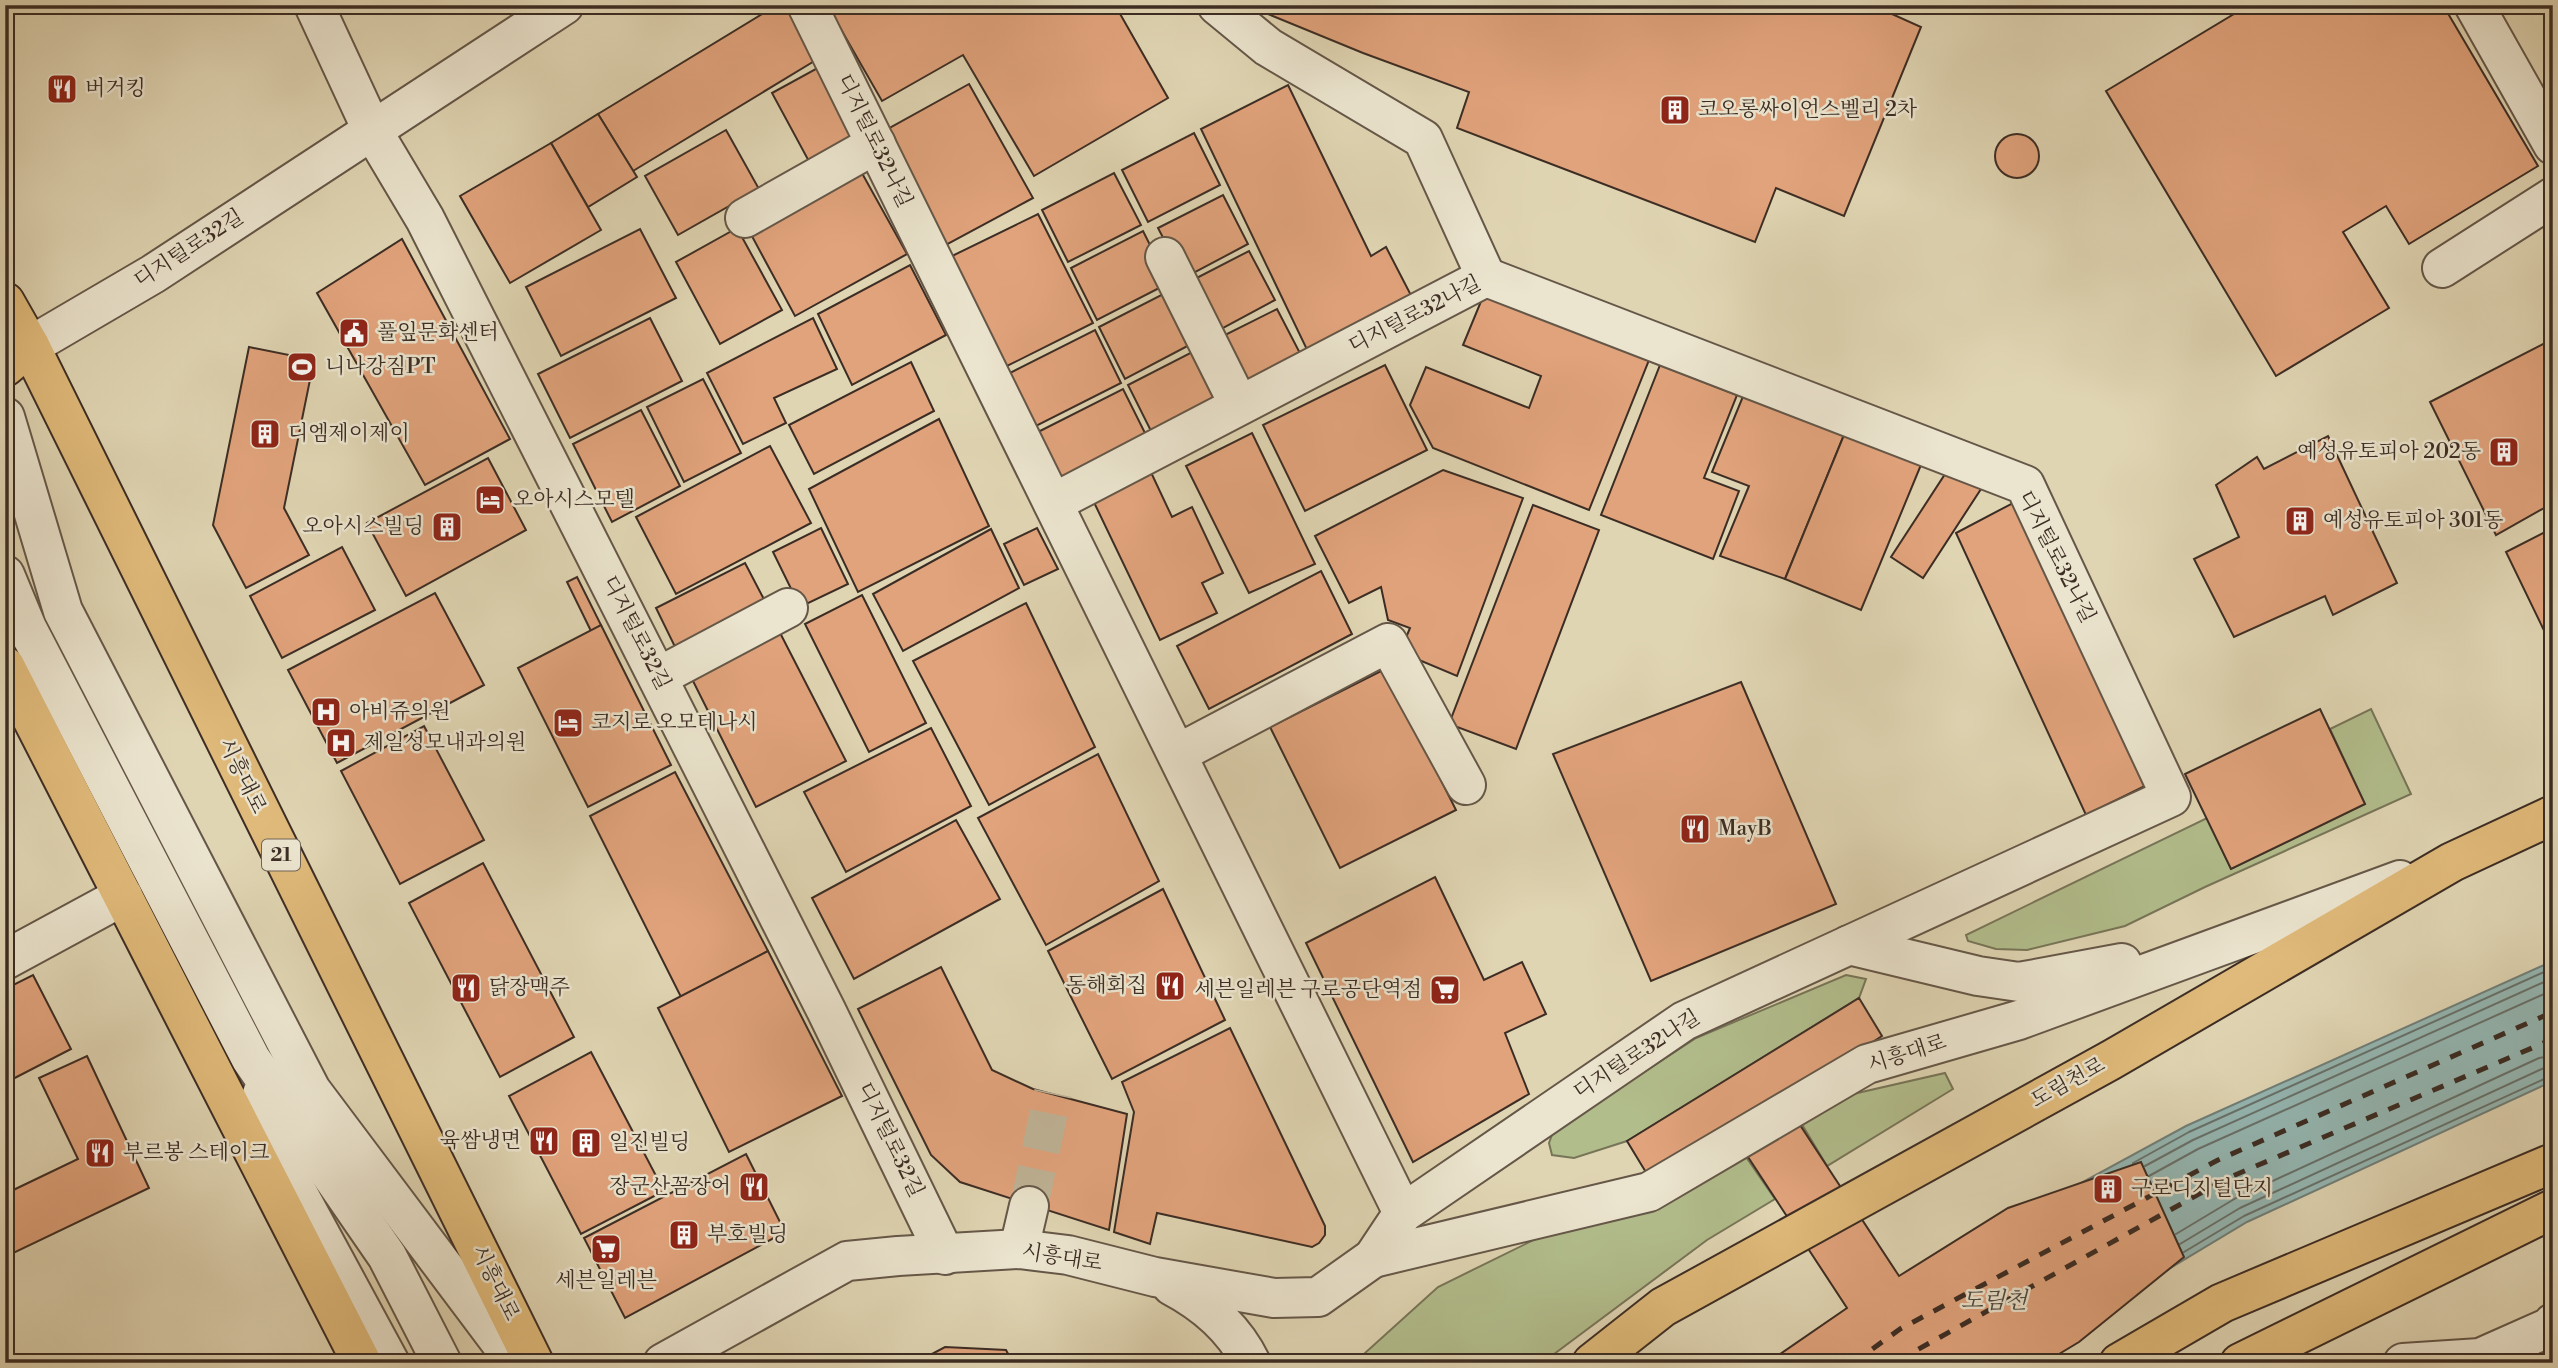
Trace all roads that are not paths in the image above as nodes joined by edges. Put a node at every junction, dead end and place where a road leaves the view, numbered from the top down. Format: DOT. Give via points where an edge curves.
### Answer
graph roads {
  1 [pos="314,5"];
  2 [pos="564,5"];
  3 [pos="807,5"];
  4 [pos="818,5"];
  5 [pos="1217,5"];
  6 [pos="2474,5"];
  7 [pos="372,130"];
  8 [pos="876,144"];
  9 [pos="2553,145"];
  10 [pos="2553,197"];
  11 [pos="745,218"];
  12 [pos="1165,257"];
  13 [pos="2442,268"];
  14 [pos="1486,277"];
  15 [pos="5,302"];
  16 [pos="18,356"];
  17 [pos="1239,405"];
  18 [pos="5,417"];
  19 [pos="1057,500"];
  20 [pos="5,575"];
  21 [pos="788,608"];
  22 [pos="5,666"];
  23 [pos="658,677"];
  24 [pos="1181,752"];
  25 [pos="1466,785"];
  26 [pos="2553,815"];
  27 [pos="2452,862"];
  28 [pos="123,896"];
  29 [pos="2228,943"];
  30 [pos="1849,945"];
  31 [pos="5,960"];
  32 [pos="251,1059"];
  33 [pos="2553,1163"];
  34 [pos="1028,1206"];
  35 [pos="2553,1209"];
  36 [pos="1407,1210"];
  37 [pos="1019,1249"];
  38 [pos="945,1255"];
  39 [pos="1373,1258"];
  40 [pos="1155,1277"];
  41 [pos="1274,1298"];
  42 [pos="2540,1341"];
  43 [pos="362,1363"];
  44 [pos="390,1363"];
  45 [pos="442,1363"];
  46 [pos="516,1363"];
  47 [pos="534,1363"];
  48 [pos="663,1363"];
  49 [pos="1241,1363"];
  50 [pos="1251,1363"];
  51 [pos="1592,1363"];
  52 [pos="2119,1363"];
  53 [pos="2241,1363"];
  54 [pos="2403,1363"];
  1 -- 7 [label="street"];
  2 -- 7 [label="street, 디지털로32길"];
  3 -- 8 [label="street, 디지털로32나길"];
  4 -- 19 [label="street, 디지털로32나길"];
  5 -- 14 [label="street" via="1268,47 1423,139"];
  6 -- 9 [label="street"];
  7 -- 16 [label="street, 디지털로32길" via="153,274"];
  7 -- 23 [label="street, 디지털로32길" via="425,219"];
  8 -- 11 [label="street"];
  8 -- 19 [label="street, 디지털로32나길"];
  10 -- 13 [label="street"];
  12 -- 17 [label="street"];
  14 -- 17 [label="street, 디지털로32나길"];
  14 -- 30 [label="street, 디지털로32나길" via="2025,485 2171,797"];
  15 -- 16 [label="main road, 시흥대로 / 21"];
  16 -- 47 [label="main road, 시흥대로 / 21"];
  17 -- 19 [label="street, 디지털로32나길"];
  18 -- 46 [label="street" via="63,611 311,1090"];
  19 -- 24 [label="street, 디지털로32나길"];
  20 -- 32 [label="street" via="27,628"];
  21 -- 23 [label="street"];
  22 -- 28 [label="main road"];
  23 -- 38 [label="street, 디지털로32길"];
  24 -- 25 [label="street" via="1388,643"];
  24 -- 36 [label="street, 디지털로32나길"];
  26 -- 27 [label="main road, 도림천로"];
  27 -- 29 [label="street, 시흥대로"];
  27 -- 51 [label="main road, 도림천로" via="2110,1060 1663,1307"];
  28 -- 31 [label="street"];
  28 -- 43 [label="main road"];
  29 -- 30 [label="street" via="2019,982"];
  29 -- 39 [label="street, 시흥대로" via="2019,1020 1867,1064 1649,1192"];
  30 -- 36 [label="street, 디지털로32나길" via="1684,1021"];
  32 -- 44 [label="street" via="287,1174"];
  32 -- 45 [label="street" via="387,1256"];
  33 -- 52 [label="main road" via="2222,1303"];
  34 -- 37 [label="street"];
  35 -- 53 [label="main road"];
  36 -- 39 [label="street, 디지털로32나길"];
  37 -- 38 [label="street, 시흥대로"];
  37 -- 40 [label="street, 시흥대로" via="1068,1255"];
  38 -- 48 [label="street, 시흥대로" via="847,1261"];
  39 -- 41 [label="street, 디지털로32나길" via="1318,1297"];
  40 -- 41 [label="street, 시흥대로"];
  40 -- 49 [label="street" via="1194,1306 1232,1344"];
  40 -- 50 [label="street" via="1199,1300 1240,1340"];
  42 -- 54 [label="street" via="2480,1359"];
}
